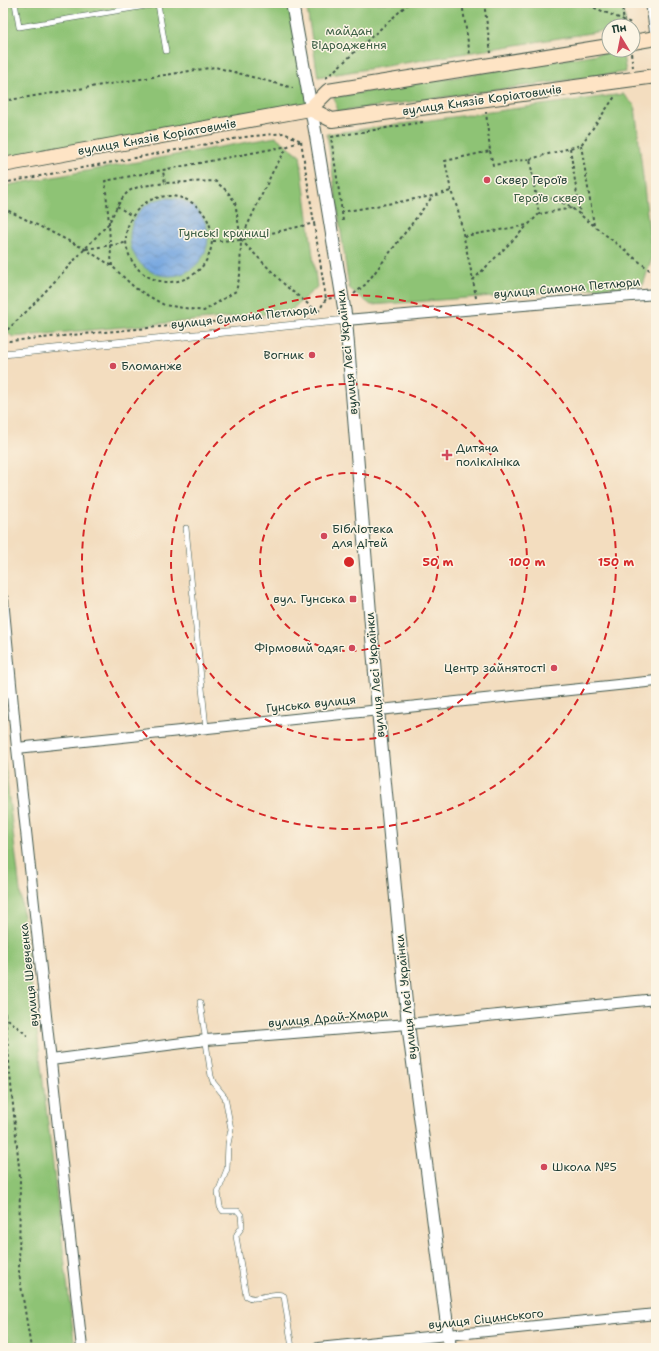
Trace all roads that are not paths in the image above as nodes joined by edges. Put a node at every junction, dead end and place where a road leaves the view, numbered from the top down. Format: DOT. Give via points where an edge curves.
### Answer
graph roads {
  1 [pos="15,3"];
  2 [pos="292,3"];
  3 [pos="651,3"];
  4 [pos="126,6"];
  5 [pos="656,38"];
  6 [pos="641,41"];
  7 [pos="601,47"];
  8 [pos="166,51"];
  9 [pos="656,76"];
  10 [pos="310,109"];
  11 [pos="3,165"];
  12 [pos="656,294"];
  13 [pos="346,320"];
  14 [pos="3,354"];
  15 [pos="186,528"];
  16 [pos="3,599"];
  17 [pos="656,681"];
  18 [pos="378,710"];
  19 [pos="206,728"];
  20 [pos="17,748"];
  21 [pos="656,999"];
  22 [pos="200,1002"];
  23 [pos="408,1024"];
  24 [pos="206,1040"];
  25 [pos="51,1060"];
  26 [pos="656,1314"];
  27 [pos="448,1335"];
  28 [pos="82,1348"];
  29 [pos="292,1348"];
  30 [pos="318,1348"];
  31 [pos="450,1348"];
  1 -- 4 [label="lane" via="19,27"];
  2 -- 10 [label="street, вулиця Лесі Українки"];
  3 -- 5 [label="street"];
  4 -- 8 [label="lane" via="158,4"];
  5 -- 6 [label="main road"];
  7 -- 10 [label="main road" via="328,91"];
  9 -- 10 [label="main road, вулиця Князів Коріатовичів" via="332,120"];
  10 -- 11 [label="main road, вулиця Князів Коріатовичів"];
  10 -- 13 [label="street, вулиця Лесі Українки"];
  12 -- 13 [label="street, вулиця Симона Петлюри"];
  13 -- 14 [label="street, вулиця Симона Петлюри"];
  13 -- 18 [label="street, вулиця Лесі Українки"];
  15 -- 19 [label="lane"];
  16 -- 20 [label="street, вулиця Шевченка"];
  17 -- 18 [label="street, Гунська вулиця"];
  18 -- 19 [label="street, Гунська вулиця"];
  18 -- 23 [label="street, вулиця Лесі Українки"];
  19 -- 20 [label="street, Гунська вулиця"];
  20 -- 25 [label="street, вулиця Шевченка"];
  21 -- 23 [label="street, вулиця Драй-Хмари"];
  22 -- 24 [label="lane"];
  23 -- 24 [label="street, вулиця Драй-Хмари"];
  23 -- 27 [label="street, вулиця Лесі Українки"];
  24 -- 25 [label="street, вулиця Драй-Хмари"];
  24 -- 29 [label="lane" via="212,1079 225,1097 231,1129 227,1169 218,1192 220,1207 223,1211 238,1211 241,1215 242,1227 236,1236 246,1296 284,1296"];
  25 -- 28 [label="street, вулиця Шевченка"];
  26 -- 27 [label="street, вулиця Сіцинського"];
  27 -- 30 [label="street, вулиця Сіцинського"];
  27 -- 31 [label="street, вулиця Лесі Українки"];
}
